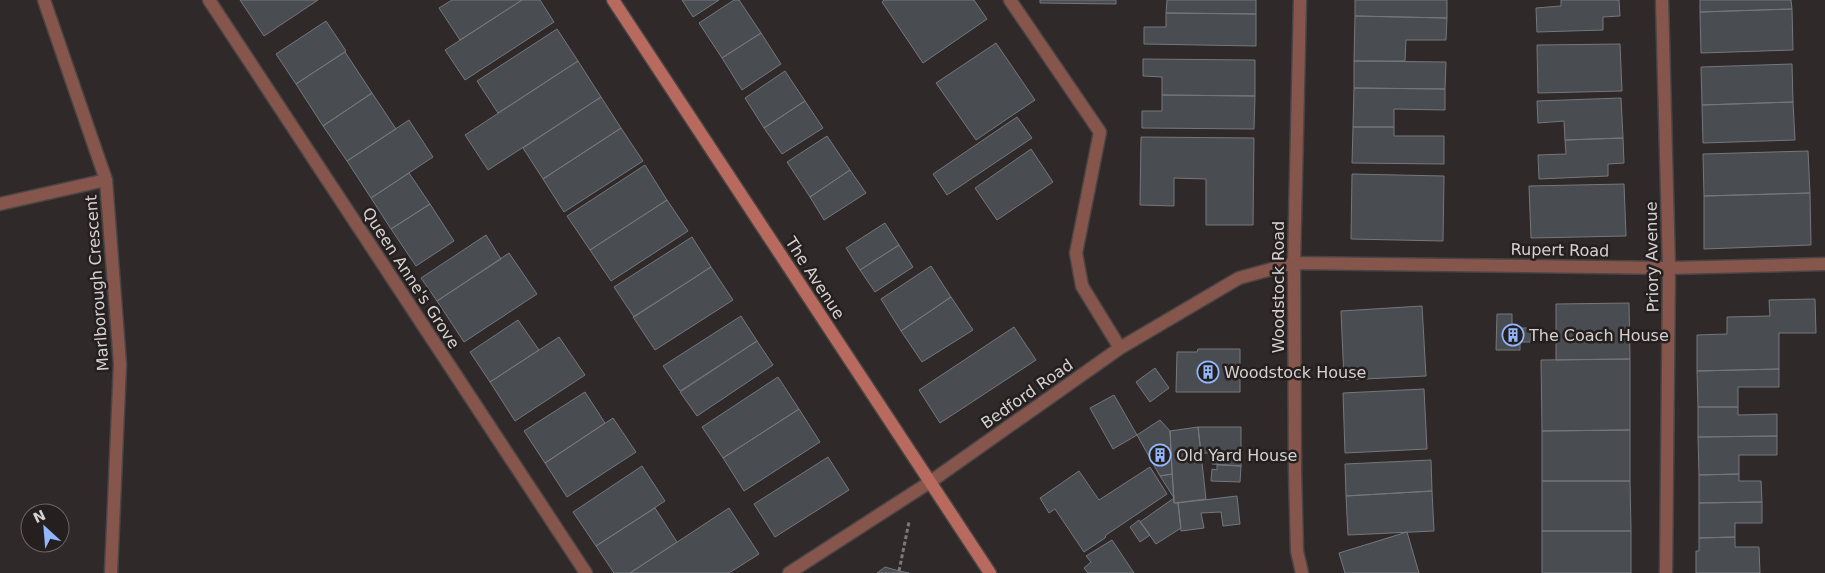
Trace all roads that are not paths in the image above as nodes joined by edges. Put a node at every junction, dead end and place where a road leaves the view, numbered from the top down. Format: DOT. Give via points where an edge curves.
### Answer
graph roads {
  1 [pos="44,0"];
  2 [pos="209,0"];
  3 [pos="612,0"];
  4 [pos="1010,0"];
  5 [pos="1300,0"];
  6 [pos="1662,0"];
  7 [pos="106,180"];
  8 [pos="0,204"];
  9 [pos="1294,263"];
  10 [pos="1825,264"];
  11 [pos="1669,268"];
  12 [pos="1120,348"];
  13 [pos="930,482"];
  14 [pos="110,573"];
  15 [pos="586,573"];
  16 [pos="789,573"];
  17 [pos="990,573"];
  18 [pos="1302,573"];
  19 [pos="1666,573"];
  1 -- 7 [label="street, Marlborough Crescent"];
  2 -- 15 [label="street, Queen Anne's Grove"];
  3 -- 13 [label="main road, The Avenue"];
  4 -- 12 [label="street" via="1100,132 1076,253 1082,286"];
  5 -- 9 [label="street, Woodstock Road"];
  6 -- 11 [label="street, Priory Avenue"];
  7 -- 8 [label="street"];
  7 -- 14 [label="street, Marlborough Crescent" via="120,364"];
  9 -- 11 [label="street, Rupert Road"];
  9 -- 12 [label="street, Bedford Road" via="1239,278"];
  9 -- 18 [label="street, Woodstock Road" via="1294,471 1297,551"];
  10 -- 11 [label="street, Rupert Road"];
  11 -- 19 [label="street, Priory Avenue"];
  12 -- 13 [label="street, Bedford Road"];
  13 -- 16 [label="street, Bedford Road"];
  13 -- 17 [label="main road, The Avenue"];
}
